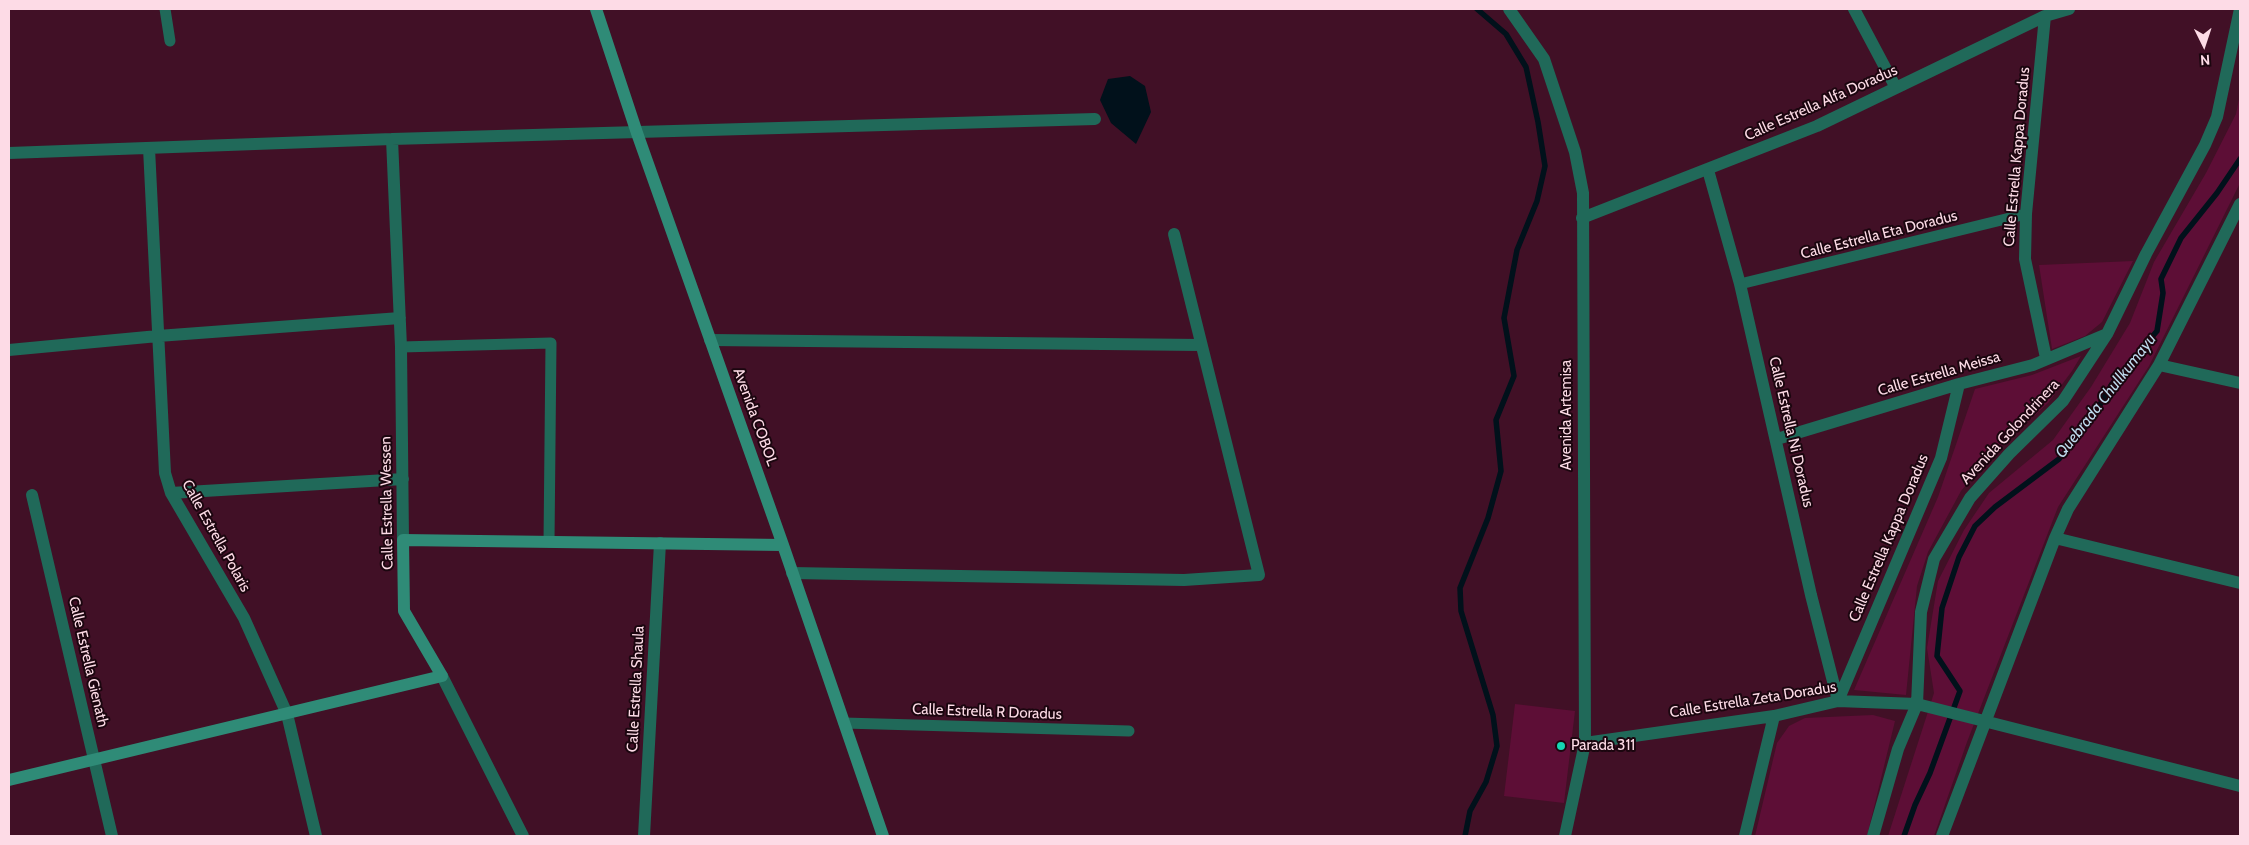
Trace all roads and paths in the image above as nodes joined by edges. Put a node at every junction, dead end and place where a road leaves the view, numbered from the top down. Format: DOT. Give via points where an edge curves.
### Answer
graph roads {
  1 [pos="165,9"];
  2 [pos="596,9"];
  3 [pos="1509,9"];
  4 [pos="1854,9"];
  5 [pos="2069,9"];
  6 [pos="2240,9"];
  7 [pos="2045,16"];
  8 [pos="170,41"];
  9 [pos="1896,88"];
  10 [pos="1095,119"];
  11 [pos="637,133"];
  12 [pos="392,139"];
  13 [pos="150,148"];
  14 [pos="9,153"];
  15 [pos="1708,170"];
  16 [pos="2240,204"];
  17 [pos="2026,214"];
  18 [pos="1582,218"];
  19 [pos="1174,234"];
  20 [pos="1740,284"];
  21 [pos="400,318"];
  22 [pos="2107,334"];
  23 [pos="158,336"];
  24 [pos="710,340"];
  25 [pos="1201,346"];
  26 [pos="401,347"];
  27 [pos="9,350"];
  28 [pos="2046,358"];
  29 [pos="2159,364"];
  30 [pos="2240,383"];
  31 [pos="1959,384"];
  32 [pos="1777,439"];
  33 [pos="403,479"];
  34 [pos="172,493"];
  35 [pos="32,495"];
  36 [pos="2055,538"];
  37 [pos="403,540"];
  38 [pos="549,542"];
  39 [pos="660,543"];
  40 [pos="783,545"];
  41 [pos="792,573"];
  42 [pos="2240,583"];
  43 [pos="442,676"];
  44 [pos="1838,701"];
  45 [pos="1917,704"];
  46 [pos="287,714"];
  47 [pos="1774,716"];
  48 [pos="1984,721"];
  49 [pos="844,723"];
  50 [pos="1129,731"];
  51 [pos="1585,742"];
  52 [pos="94,760"];
  53 [pos="9,780"];
  54 [pos="2240,786"];
  55 [pos="112,836"];
  56 [pos="316,836"];
  57 [pos="523,836"];
  58 [pos="644,836"];
  59 [pos="883,836"];
  60 [pos="1565,836"];
  61 [pos="1745,836"];
  62 [pos="1873,836"];
  63 [pos="1942,836"];
  1 -- 8 [label="lane"];
  2 -- 11 [label="street, Avenida COBOL"];
  3 -- 18 [label="street, Avenida Artemisa" via="1544,59 1576,152 1583,193"];
  4 -- 9 [label="street"];
  5 -- 7 [label="street, Calle Estrella Alfa Doradus"];
  6 -- 22 [label="street, Avenida Golondrinera" via="2217,117"];
  7 -- 9 [label="street, Calle Estrella Alfa Doradus"];
  7 -- 17 [label="street, Calle Estrella Kappa Doradus"];
  9 -- 15 [label="street, Calle Estrella Alfa Doradus" via="1817,126"];
  10 -- 11 [label="street"];
  11 -- 12 [label="street"];
  11 -- 24 [label="street, Avenida COBOL"];
  12 -- 13 [label="street"];
  12 -- 21 [label="street, Calle Estrella Wessen"];
  13 -- 14 [label="street"];
  13 -- 23 [label="street, Calle Estrella Polaris"];
  15 -- 18 [label="street, Calle Estrella Alfa Doradus"];
  15 -- 20 [label="street, Calle Estrella Ni Doradus"];
  16 -- 29 [label="street"];
  17 -- 20 [label="lane, Calle Estrella Eta Doradus"];
  17 -- 28 [label="street, Calle Estrella Kappa Doradus" via="2025,259"];
  18 -- 51 [label="street, Avenida Artemisa"];
  19 -- 25 [label="street"];
  20 -- 32 [label="street, Calle Estrella Ni Doradus"];
  21 -- 23 [label="street"];
  21 -- 26 [label="street, Calle Estrella Wessen"];
  22 -- 28 [label="street, Calle Estrella Meissa"];
  22 -- 45 [label="street, Avenida Golondrinera" via="2064,401 2008,454 1970,498 1934,559 1921,612"];
  23 -- 27 [label="street"];
  23 -- 34 [label="street, Calle Estrella Polaris" via="165,473"];
  24 -- 25 [label="street"];
  24 -- 40 [label="street, Avenida COBOL"];
  25 -- 41 [label="street" via="1259,575 1184,580"];
  26 -- 33 [label="street, Calle Estrella Wessen"];
  26 -- 38 [label="lane" via="551,343"];
  28 -- 31 [label="street, Calle Estrella Meissa" via="2033,365"];
  29 -- 30 [label="street"];
  29 -- 36 [label="street" via="2068,509"];
  31 -- 32 [label="street, Calle Estrella Meissa"];
  31 -- 44 [label="street, Calle Estrella Kappa Doradus" via="1941,458"];
  32 -- 44 [label="street, Calle Estrella Ni Doradus"];
  33 -- 34 [label="street"];
  33 -- 37 [label="street, Calle Estrella Wessen"];
  34 -- 46 [label="street, Calle Estrella Polaris" via="244,618"];
  35 -- 52 [label="street, Calle Estrella Gienath"];
  36 -- 42 [label="street"];
  36 -- 48 [label="street"];
  37 -- 38 [label="street"];
  37 -- 43 [label="street, Calle Estrella Wessen" via="404,611"];
  38 -- 39 [label="street"];
  39 -- 40 [label="street"];
  39 -- 58 [label="street, Calle Estrella Shaula"];
  40 -- 41 [label="street, Avenida COBOL"];
  41 -- 49 [label="street, Avenida COBOL"];
  43 -- 46 [label="street"];
  43 -- 57 [label="street, Calle Estrella Wessen"];
  44 -- 45 [label="street, Calle Estrella Zeta Doradus"];
  44 -- 47 [label="street, Calle Estrella Zeta Doradus"];
  45 -- 48 [label="street, Calle Estrella Zeta Doradus"];
  45 -- 62 [label="street, Avenida Golondrinera" via="1898,749"];
  46 -- 52 [label="street"];
  46 -- 56 [label="street, Calle Estrella Polaris"];
  47 -- 51 [label="street, Calle Estrella Zeta Doradus"];
  47 -- 61 [label="street"];
  48 -- 54 [label="street, Calle Estrella Zeta Doradus"];
  48 -- 63 [label="street"];
  49 -- 50 [label="lane, Calle Estrella R Doradus"];
  49 -- 59 [label="street, Avenida COBOL"];
  51 -- 60 [label="street, Avenida Artemisa"];
  52 -- 53 [label="street"];
  52 -- 55 [label="street, Calle Estrella Gienath"];
}
